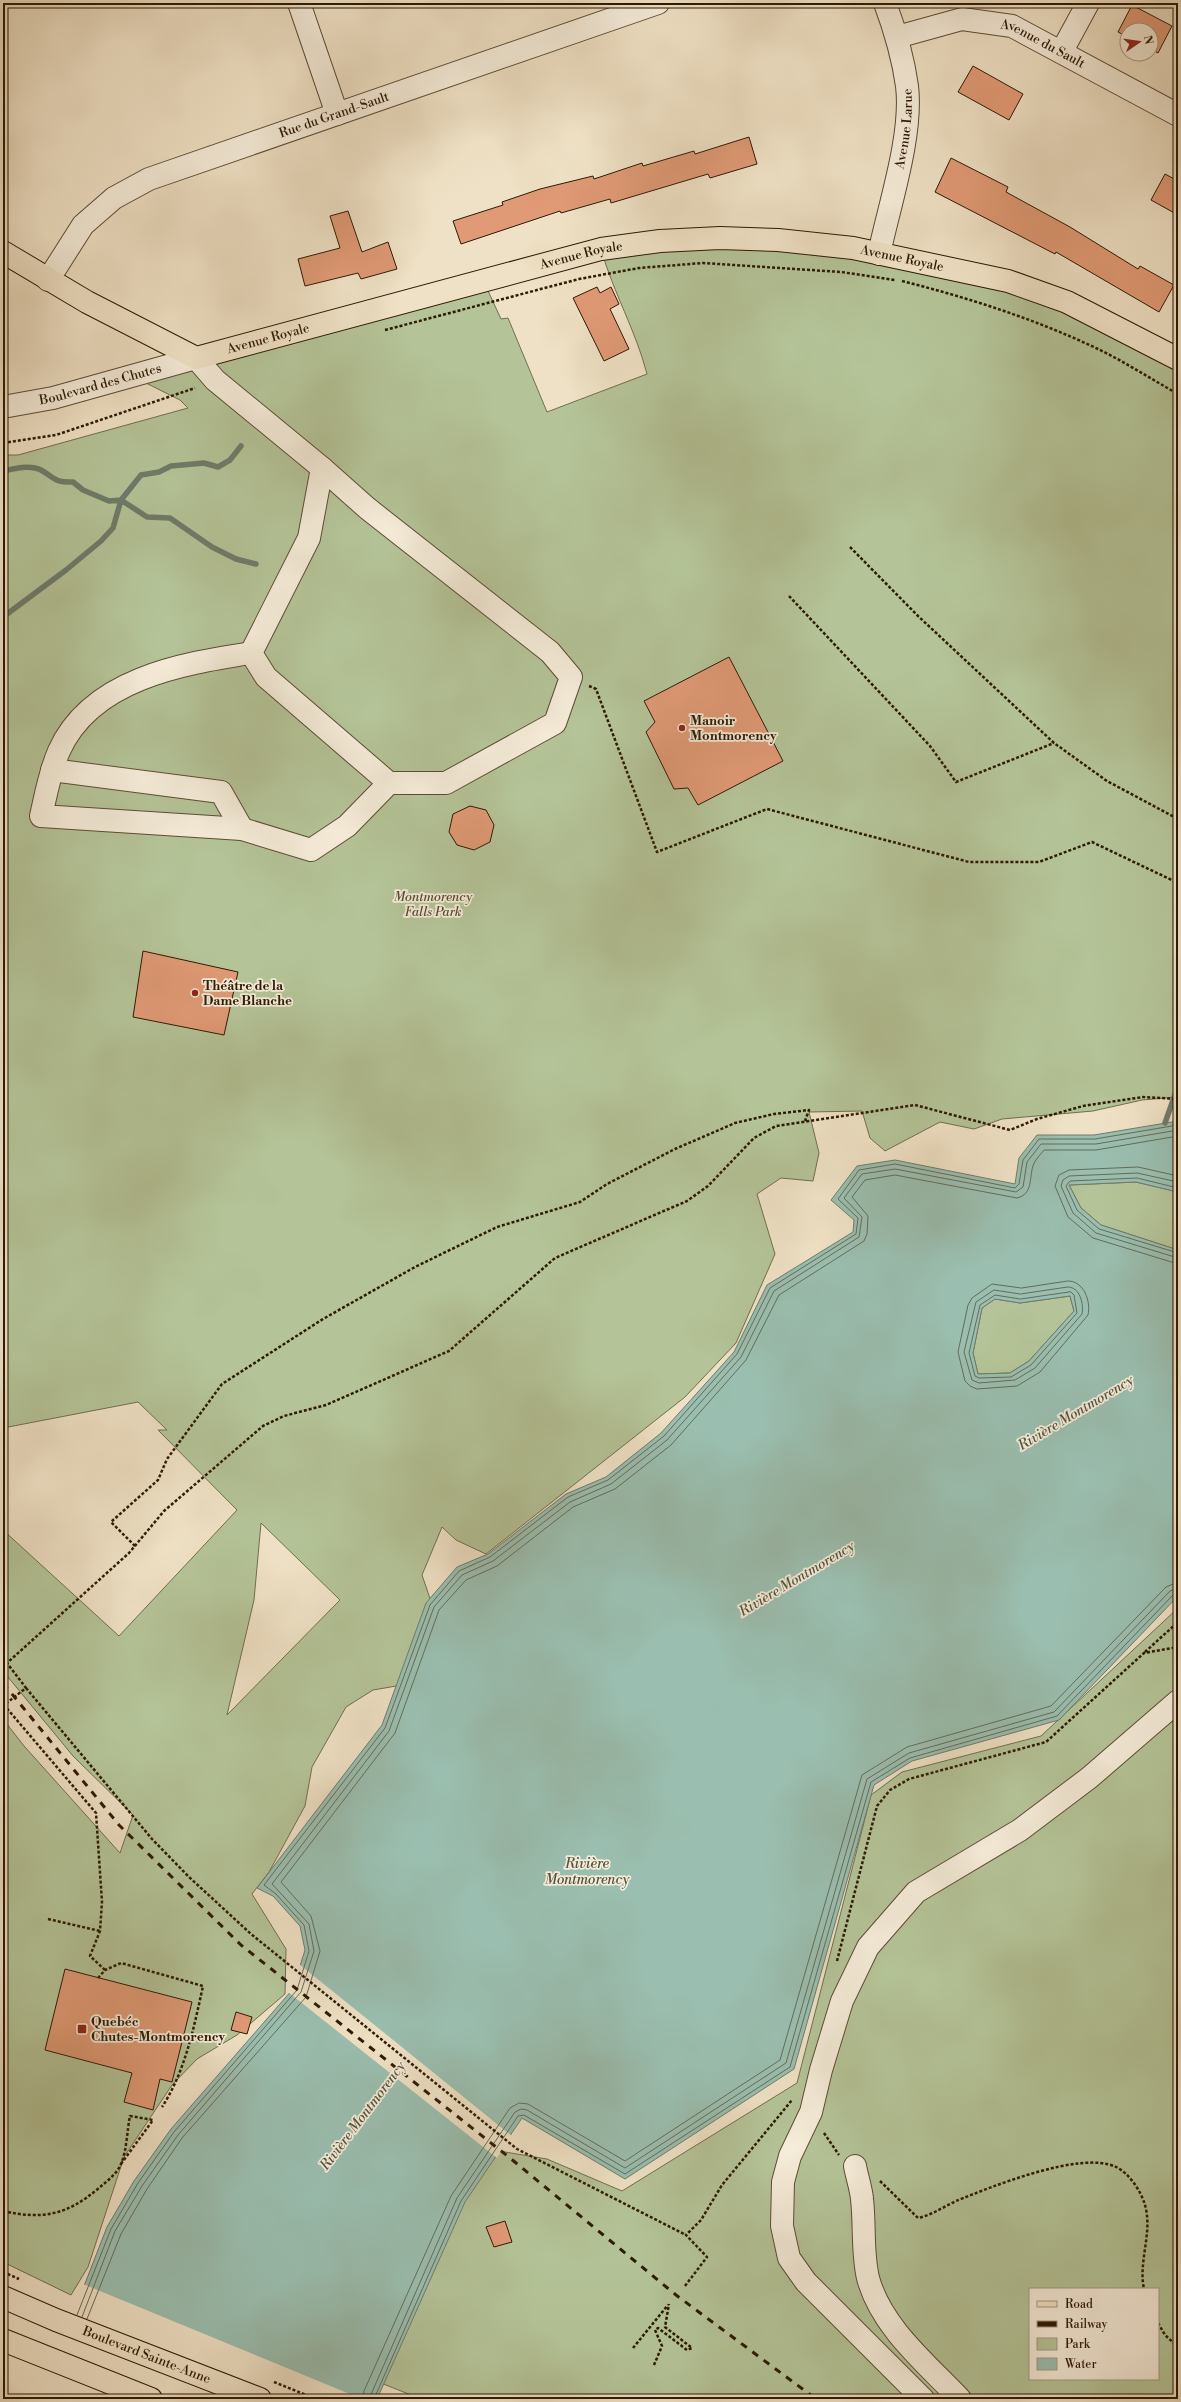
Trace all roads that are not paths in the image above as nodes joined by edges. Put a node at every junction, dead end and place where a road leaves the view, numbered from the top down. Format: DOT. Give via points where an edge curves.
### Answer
graph roads {
  1 [pos="299,3"];
  2 [pos="658,3"];
  3 [pos="885,3"];
  4 [pos="1088,3"];
  5 [pos="897,37"];
  6 [pos="1062,52"];
  7 [pos="337,114"];
  8 [pos="1178,115"];
  9 [pos="3,252"];
  10 [pos="878,254"];
  11 [pos="48,280"];
  12 [pos="196,358"];
  13 [pos="1178,359"];
  14 [pos="3,407"];
  15 [pos="322,468"];
  16 [pos="250,653"];
  17 [pos="52,770"];
  18 [pos="389,783"];
  19 [pos="242,829"];
  20 [pos="1178,1701"];
  21 [pos="855,2166"];
  22 [pos="3,2297"];
  23 [pos="3,2340"];
  24 [pos="3,2346"];
  25 [pos="44,2356"];
  26 [pos="265,2390"];
  27 [pos="151,2399"];
  28 [pos="923,2399"];
  29 [pos="960,2399"];
  1 -- 7 [label="street"];
  2 -- 7 [label="street, Rue du Grand-Sault"];
  3 -- 5 [label="street, Avenue Larue"];
  4 -- 6 [label="street"];
  5 -- 6 [label="street, Avenue du Sault" via="962,20 1012,26"];
  5 -- 10 [label="street, Avenue Larue" via="907,87 906,122"];
  6 -- 8 [label="street, Avenue du Sault"];
  7 -- 11 [label="street, Rue du Grand-Sault" via="149,179 114,198 83,226"];
  9 -- 11 [label="main road"];
  10 -- 12 [label="main road, Avenue Royale" via="854,248 778,240 720,238 660,241 601,249"];
  10 -- 13 [label="main road, Avenue Royale" via="1008,281 1067,302"];
  11 -- 12 [label="main road"];
  12 -- 14 [label="street, Boulevard des Chutes" via="53,398"];
  12 -- 15 [label="street" via="215,380"];
  15 -- 16 [label="street" via="309,538"];
  15 -- 18 [label="street" via="367,508 550,652 571,677 555,723 446,783"];
  16 -- 17 [label="street" via="188,663 134,681 112,694 79,720 59,750"];
  16 -- 18 [label="street" via="266,677"];
  17 -- 19 [label="street" via="221,792"];
  17 -- 19 [label="street" via="41,816"];
  18 -- 19 [label="street" via="348,826 311,850"];
  20 -- 28 [label="street" via="1089,1778 1020,1830 916,1892 868,1947 842,2001 811,2112 790,2156 783,2182 782,2226 789,2258 806,2282"];
  21 -- 29 [label="street" via="862,2198 865,2255 872,2291 901,2337"];
  22 -- 26 [label="main road, Boulevard Sainte-Anne" via="56,2320"];
  23 -- 25 [label="main road"];
  24 -- 25 [label="main road"];
  25 -- 27 [label="main road"];
}
